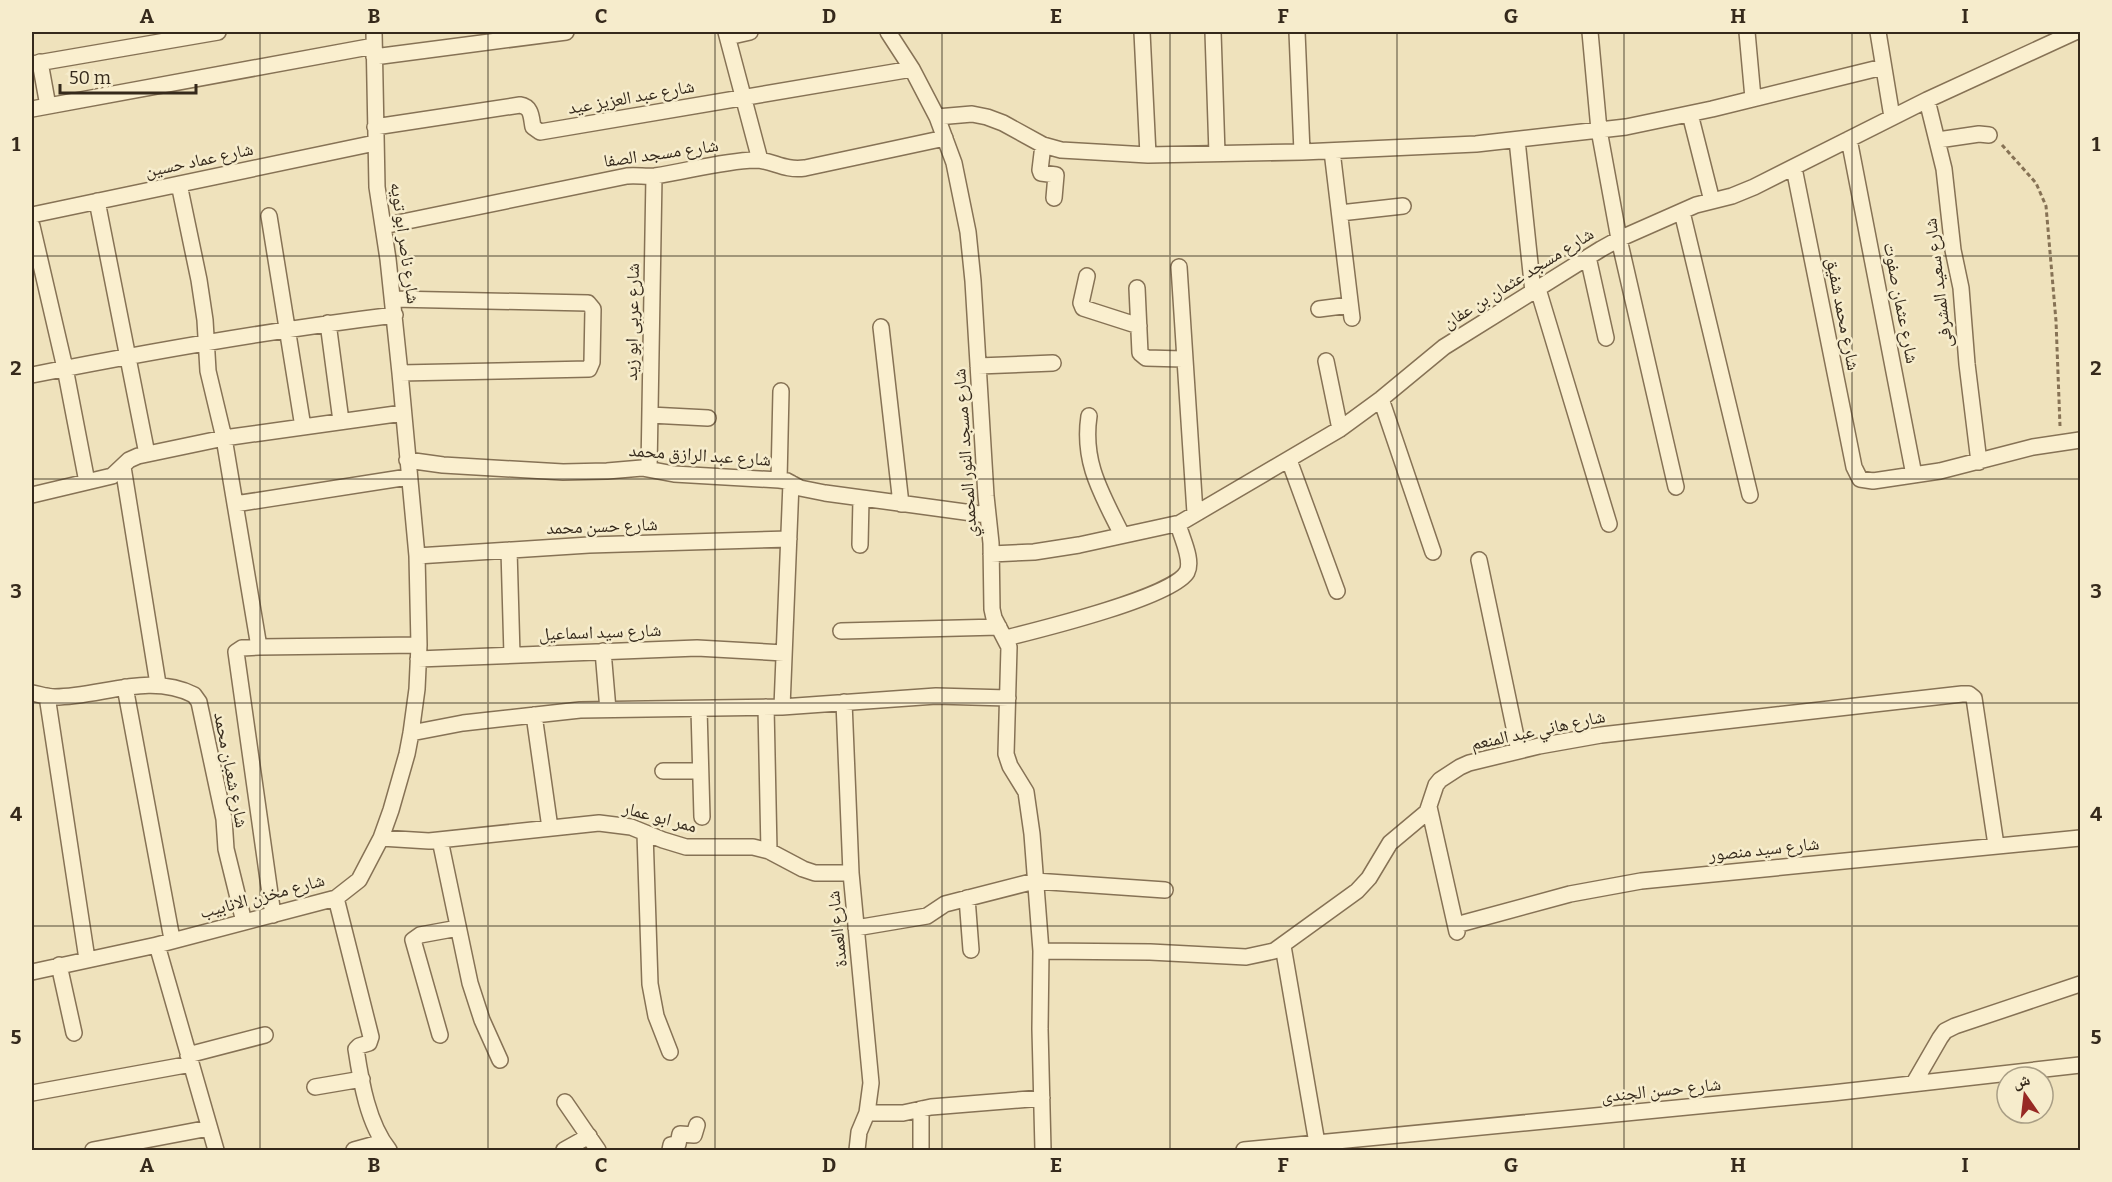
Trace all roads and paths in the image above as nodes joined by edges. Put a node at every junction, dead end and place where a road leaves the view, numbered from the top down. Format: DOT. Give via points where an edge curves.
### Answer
graph roads {
  1 [pos="218,32"];
  2 [pos="566,32"];
  3 [pos="750,32"];
  4 [pos="888,32"];
  5 [pos="1142,32"];
  6 [pos="1213,32"];
  7 [pos="1298,32"];
  8 [pos="1590,32"];
  9 [pos="1746,32"];
  10 [pos="1878,32"];
  11 [pos="2075,32"];
  12 [pos="727,34"];
  13 [pos="2057,36"];
  14 [pos="374,45"];
  15 [pos="36,63"];
  16 [pos="1883,67"];
  17 [pos="912,69"];
  18 [pos="744,98"];
  19 [pos="1753,98"];
  20 [pos="1926,100"];
  21 [pos="48,106"];
  22 [pos="32,109"];
  23 [pos="1690,114"];
  24 [pos="937,117"];
  25 [pos="1892,117"];
  26 [pos="1599,130"];
  27 [pos="375,135"];
  28 [pos="1989,135"];
  29 [pos="945,138"];
  30 [pos="1849,139"];
  31 [pos="1516,140"];
  32 [pos="1938,140"];
  33 [pos="1043,145"];
  34 [pos="1332,151"];
  35 [pos="1302,152"];
  36 [pos="1217,154"];
  37 [pos="1148,155"];
  38 [pos="760,160"];
  39 [pos="1794,168"];
  40 [pos="654,176"];
  41 [pos="179,184"];
  42 [pos="1054,198"];
  43 [pos="98,201"];
  44 [pos="1712,201"];
  45 [pos="1403,206"];
  46 [pos="1682,212"];
  47 [pos="1340,213"];
  48 [pos="32,215"];
  49 [pos="269,216"];
  50 [pos="32,226"];
  51 [pos="383,226"];
  52 [pos="1619,239"];
  53 [pos="1588,257"];
  54 [pos="1179,267"];
  55 [pos="1087,276"];
  56 [pos="1137,288"];
  57 [pos="1536,290"];
  58 [pos="393,299"];
  59 [pos="1319,309"];
  60 [pos="395,315"];
  61 [pos="327,323"];
  62 [pos="1139,326"];
  63 [pos="881,327"];
  64 [pos="287,328"];
  65 [pos="1606,338"];
  66 [pos="206,341"];
  67 [pos="129,356"];
  68 [pos="1183,359"];
  69 [pos="1326,361"];
  70 [pos="1053,363"];
  71 [pos="978,366"];
  72 [pos="65,369"];
  73 [pos="400,374"];
  74 [pos="32,375"];
  75 [pos="781,391"];
  76 [pos="1382,399"];
  77 [pos="404,413"];
  78 [pos="650,415"];
  79 [pos="1089,416"];
  80 [pos="708,418"];
  81 [pos="341,422"];
  82 [pos="303,427"];
  83 [pos="1340,429"];
  84 [pos="224,438"];
  85 [pos="2080,440"];
  86 [pos="2060,442"];
  87 [pos="147,454"];
  88 [pos="407,460"];
  89 [pos="1289,460"];
  90 [pos="1978,462"];
  91 [pos="123,466"];
  92 [pos="650,468"];
  93 [pos="1914,475"];
  94 [pos="408,477"];
  95 [pos="87,482"];
  96 [pos="785,482"];
  97 [pos="1676,487"];
  98 [pos="32,495"];
  99 [pos="1750,495"];
  100 [pos="861,499"];
  101 [pos="235,504"];
  102 [pos="901,504"];
  103 [pos="1195,513"];
  104 [pos="987,515"];
  105 [pos="1180,523"];
  106 [pos="1609,524"];
  107 [pos="1122,535"];
  108 [pos="789,539"];
  109 [pos="860,545"];
  110 [pos="508,550"];
  111 [pos="1433,552"];
  112 [pos="991,554"];
  113 [pos="417,556"];
  114 [pos="1479,560"];
  115 [pos="1337,591"];
  116 [pos="841,631"];
  117 [pos="1002,632"];
  118 [pos="258,648"];
  119 [pos="603,651"];
  120 [pos="419,652"];
  121 [pos="784,653"];
  122 [pos="512,655"];
  123 [pos="158,684"];
  124 [pos="125,687"];
  125 [pos="32,693"];
  126 [pos="47,696"];
  127 [pos="1008,698"];
  128 [pos="844,702"];
  129 [pos="774,707"];
  130 [pos="699,709"];
  131 [pos="608,710"];
  132 [pos="534,715"];
  133 [pos="411,733"];
  134 [pos="1519,751"];
  135 [pos="663,771"];
  136 [pos="700,771"];
  137 [pos="1429,807"];
  138 [pos="702,817"];
  139 [pos="550,828"];
  140 [pos="645,833"];
  141 [pos="381,838"];
  142 [pos="2080,838"];
  143 [pos="440,840"];
  144 [pos="1996,845"];
  145 [pos="769,851"];
  146 [pos="851,873"];
  147 [pos="1035,881"];
  148 [pos="1165,890"];
  149 [pos="336,898"];
  150 [pos="966,898"];
  151 [pos="273,915"];
  152 [pos="244,922"];
  153 [pos="458,928"];
  154 [pos="856,928"];
  155 [pos="172,939"];
  156 [pos="157,945"];
  157 [pos="1283,946"];
  158 [pos="971,950"];
  159 [pos="1041,951"];
  160 [pos="87,959"];
  161 [pos="58,965"];
  162 [pos="32,972"];
  163 [pos="2080,984"];
  164 [pos="74,1033"];
  165 [pos="265,1035"];
  166 [pos="440,1035"];
  167 [pos="670,1052"];
  168 [pos="189,1060"];
  169 [pos="500,1060"];
  170 [pos="2080,1065"];
  171 [pos="362,1079"];
  172 [pos="1914,1083"];
  173 [pos="315,1087"];
  174 [pos="32,1093"];
  175 [pos="1042,1098"];
  176 [pos="565,1102"];
  177 [pos="921,1109"];
  178 [pos="867,1113"];
  179 [pos="697,1125"];
  180 [pos="208,1128"];
  181 [pos="589,1136"];
  182 [pos="1317,1143"];
  183 [pos="386,1146"];
  184 [pos="93,1150"];
  185 [pos="216,1150"];
  186 [pos="354,1150"];
  187 [pos="564,1150"];
  188 [pos="598,1150"];
  189 [pos="670,1150"];
  190 [pos="857,1150"];
  191 [pos="921,1150"];
  192 [pos="1042,1150"];
  193 [pos="1244,1150"];
  194 [pos="1260,1150"];
  1 -- 15 [label="street"];
  2 -- 14 [label="street"];
  3 -- 12 [label="street"];
  4 -- 17 [label="street, شارع مسجد النور المحمدي"];
  5 -- 37 [label="street"];
  6 -- 36 [label="street"];
  7 -- 35 [label="street"];
  8 -- 26 [label="street"];
  9 -- 19 [label="street"];
  10 -- 16 [label="street"];
  11 -- 13 [label="street, شارع مسجد عثمان بن عفان"];
  12 -- 18 [label="street"];
  13 -- 20 [label="street, شارع مسجد عثمان بن عفان"];
  14 -- 21 [label="street"];
  14 -- 27 [label="street, شارع ناصر ابو تويه"];
  15 -- 21 [label="street"];
  16 -- 19 [label="street"];
  16 -- 25 [label="street"];
  17 -- 18 [label="street, شارع عبد العزيز عيد"];
  17 -- 24 [label="street, شارع مسجد النور المحمدي"];
  18 -- 27 [label="street, شارع عبد العزيز عيد" via="540,132 533,127 528,108 519,105"];
  18 -- 38 [label="street"];
  19 -- 23 [label="street"];
  20 -- 25 [label="street, شارع مسجد عثمان بن عفان"];
  20 -- 32 [label="street, شارع سعيد المشرفى"];
  21 -- 22 [label="street"];
  23 -- 26 [label="street"];
  23 -- 44 [label="street"];
  24 -- 29 [label="street, شارع مسجد النور المحمدي"];
  24 -- 33 [label="street" via="987,117"];
  25 -- 30 [label="street, شارع مسجد عثمان بن عفان"];
  26 -- 31 [label="street"];
  26 -- 52 [label="street"];
  27 -- 41 [label="street, شارع عماد حسين"];
  27 -- 51 [label="street, شارع ناصر ابو تويه"];
  28 -- 32 [label="street"];
  28 -- 86 [label="path" via="2036,183 2046,206 2056,321"];
  29 -- 38 [label="street, شارع مسجد الصفا" via="805,168 787,169"];
  29 -- 71 [label="street, شارع مسجد النور المحمدي" via="968,232"];
  30 -- 39 [label="street, شارع مسجد عثمان بن عفان"];
  30 -- 93 [label="street, شارع عثمان صفوت"];
  31 -- 34 [label="street"];
  31 -- 57 [label="street"];
  32 -- 90 [label="street, شارع سعيد المشرفى" via="1961,288"];
  33 -- 37 [label="street" via="1061,150"];
  33 -- 42 [label="street" via="1040,170 1056,175"];
  34 -- 35 [label="street"];
  34 -- 47 [label="street"];
  35 -- 36 [label="street"];
  36 -- 37 [label="street"];
  38 -- 40 [label="street, شارع مسجد الصفا"];
  39 -- 44 [label="street, شارع مسجد عثمان بن عفان" via="1743,192"];
  39 -- 93 [label="street, شارع محمد شفيق" via="1854,467 1860,479 1866,481"];
  40 -- 51 [label="street, شارع مسجد الصفا" via="627,176"];
  40 -- 78 [label="street, شارع عربى ابو زيد"];
  41 -- 43 [label="street, شارع عماد حسين"];
  41 -- 66 [label="street" via="206,320"];
  43 -- 48 [label="street, شارع عماد حسين"];
  43 -- 67 [label="street"];
  44 -- 46 [label="street, شارع مسجد عثمان بن عفان"];
  45 -- 47 [label="street"];
  46 -- 52 [label="street, شارع مسجد عثمان بن عفان"];
  46 -- 99 [label="street"];
  47 -- 59 [label="street" via="1351,311"];
  49 -- 64 [label="street"];
  50 -- 72 [label="street"];
  51 -- 58 [label="street, شارع ناصر ابو تويه"];
  52 -- 53 [label="street, شارع مسجد عثمان بن عفان"];
  52 -- 97 [label="street"];
  53 -- 57 [label="street, شارع مسجد عثمان بن عفان"];
  53 -- 65 [label="street"];
  54 -- 68 [label="street"];
  55 -- 62 [label="street" via="1083,308"];
  56 -- 62 [label="street"];
  57 -- 76 [label="street, شارع مسجد عثمان بن عفان" via="1444,347"];
  57 -- 106 [label="street"];
  58 -- 60 [label="street, شارع ناصر ابو تويه"];
  58 -- 73 [label="street" via="588,303 593,312 589,369"];
  60 -- 61 [label="street"];
  60 -- 73 [label="street, شارع ناصر ابو تويه"];
  61 -- 64 [label="street"];
  61 -- 81 [label="street"];
  62 -- 68 [label="street" via="1142,356"];
  63 -- 102 [label="street"];
  64 -- 66 [label="street"];
  64 -- 82 [label="street"];
  66 -- 67 [label="street"];
  66 -- 84 [label="street" via="208,371"];
  67 -- 72 [label="street"];
  67 -- 87 [label="street"];
  68 -- 103 [label="street"];
  69 -- 83 [label="street"];
  70 -- 71 [label="street"];
  71 -- 104 [label="street, شارع مسجد النور المحمدي"];
  72 -- 74 [label="street"];
  72 -- 95 [label="street"];
  73 -- 77 [label="street, شارع ناصر ابو تويه"];
  75 -- 96 [label="street"];
  76 -- 83 [label="street, شارع مسجد عثمان بن عفان"];
  76 -- 111 [label="street"];
  77 -- 81 [label="street"];
  77 -- 88 [label="street, شارع ناصر ابو تويه"];
  78 -- 80 [label="street"];
  78 -- 92 [label="street, شارع عربى ابو زيد"];
  79 -- 107 [label="street" via="1086,444 1090,466"];
  81 -- 82 [label="street"];
  82 -- 84 [label="street"];
  83 -- 89 [label="street, شارع مسجد عثمان بن عفان"];
  84 -- 87 [label="street"];
  84 -- 101 [label="street"];
  85 -- 86 [label="street"];
  86 -- 90 [label="street"];
  87 -- 91 [label="street" via="134,457"];
  88 -- 92 [label="street, شارع عبد الرازق محمد" via="562,472"];
  88 -- 94 [label="street, شارع مخزن الانابيب"];
  89 -- 103 [label="street, شارع مسجد عثمان بن عفان"];
  89 -- 115 [label="street"];
  90 -- 93 [label="street"];
  91 -- 95 [label="street" via="112,476"];
  91 -- 123 [label="street"];
  92 -- 96 [label="street, شارع عبد الرازق محمد" via="674,474"];
  94 -- 101 [label="street"];
  94 -- 113 [label="street, شارع مخزن الانابيب"];
  95 -- 98 [label="street"];
  96 -- 100 [label="street, شارع عبد الرازق محمد"];
  96 -- 108 [label="street"];
  100 -- 102 [label="street, شارع عبد الرازق محمد"];
  100 -- 109 [label="street"];
  101 -- 118 [label="street"];
  102 -- 104 [label="street, شارع عبد الرازق محمد"];
  103 -- 105 [label="street, شارع مسجد عثمان بن عفان"];
  104 -- 112 [label="street, شارع مسجد النور المحمدي"];
  105 -- 107 [label="street, شارع مسجد عثمان بن عفان"];
  105 -- 117 [label="street" via="1189,566 1170,586 1068,622"];
  107 -- 112 [label="street, شارع مسجد عثمان بن عفان" via="1034,552"];
  108 -- 110 [label="street, شارع حسن محمد"];
  108 -- 121 [label="street"];
  110 -- 113 [label="street, شارع حسن محمد"];
  110 -- 122 [label="street"];
  112 -- 117 [label="street, شارع مسجد النور المحمدي" via="992,609"];
  113 -- 120 [label="street, شارع مخزن الانابيب"];
  114 -- 134 [label="street"];
  116 -- 117 [label="street"];
  117 -- 127 [label="street, شارع مسجد النور المحمدي" via="1009,646"];
  118 -- 120 [label="street, شارع سيد اسماعيل"];
  118 -- 151 [label="street" via="239,650 236,659"];
  119 -- 121 [label="street, شارع سيد اسماعيل" via="697,648"];
  119 -- 122 [label="street, شارع سيد اسماعيل"];
  119 -- 131 [label="street"];
  120 -- 122 [label="street, شارع سيد اسماعيل"];
  120 -- 133 [label="street, شارع مخزن الانابيب"];
  121 -- 129 [label="street"];
  123 -- 124 [label="street, شارع شعبان محمد"];
  123 -- 152 [label="street, شارع شعبان محمد" via="190,693 199,702 224,819 226,849"];
  124 -- 126 [label="street, شارع شعبان محمد"];
  124 -- 155 [label="street"];
  125 -- 126 [label="street, شارع شعبان محمد"];
  126 -- 160 [label="street"];
  127 -- 128 [label="street" via="936,696"];
  127 -- 147 [label="street, شارع مسجد النور المحمدي" via="1006,754 1026,792"];
  128 -- 129 [label="street"];
  128 -- 146 [label="street, شارع العمدة"];
  129 -- 130 [label="street"];
  129 -- 145 [label="street"];
  130 -- 131 [label="street"];
  130 -- 136 [label="street"];
  131 -- 132 [label="street"];
  132 -- 133 [label="street"];
  132 -- 139 [label="street"];
  133 -- 141 [label="street, شارع مخزن الانابيب"];
  134 -- 137 [label="street, شارع هاني عبد المنعم" via="1460,766 1436,785"];
  134 -- 144 [label="street, شارع هاني عبد المنعم" via="1601,735 1969,694 1974,698"];
  135 -- 136 [label="street"];
  136 -- 138 [label="street"];
  137 -- 144 [label="street, شارع سيد منصور" via="1456,930 1570,894 1617,884"];
  137 -- 157 [label="street, شارع هاني عبد المنعم" via="1422,818 1390,843 1357,891"];
  139 -- 140 [label="street, ممر ابو عمار" via="618,824"];
  139 -- 143 [label="street, ممر ابو عمار"];
  140 -- 145 [label="street, ممر ابو عمار" via="686,847 753,847"];
  140 -- 167 [label="street" via="650,984 656,1016"];
  141 -- 143 [label="street, ممر ابو عمار"];
  141 -- 149 [label="street, شارع مخزن الانابيب" via="359,880"];
  142 -- 144 [label="street, شارع سيد منصور"];
  143 -- 153 [label="street"];
  145 -- 146 [label="street, ممر ابو عمار" via="809,872"];
  146 -- 154 [label="street, شارع العمدة"];
  147 -- 148 [label="street"];
  147 -- 150 [label="street"];
  147 -- 159 [label="street, شارع مسجد النور المحمدي"];
  149 -- 151 [label="street, شارع مخزن الانابيب"];
  149 -- 171 [label="street" via="371,1037 369,1043 356,1049"];
  150 -- 154 [label="street" via="945,904 927,916"];
  150 -- 158 [label="street"];
  151 -- 152 [label="street, شارع مخزن الانابيب"];
  152 -- 155 [label="street, شارع مخزن الانابيب"];
  153 -- 166 [label="street" via="420,935 413,940"];
  153 -- 169 [label="street" via="476,1002"];
  154 -- 178 [label="street, شارع العمدة" via="872,1083"];
  155 -- 156 [label="street, شارع مخزن الانابيب"];
  156 -- 160 [label="street, شارع مخزن الانابيب"];
  156 -- 168 [label="street"];
  157 -- 159 [label="street, شارع هاني عبد المنعم" via="1246,957"];
  157 -- 182 [label="street"];
  159 -- 175 [label="street, شارع مسجد النور المحمدي"];
  160 -- 161 [label="street, شارع مخزن الانابيب"];
  161 -- 162 [label="street, شارع مخزن الانابيب"];
  161 -- 164 [label="street"];
  163 -- 172 [label="street" via="1945,1031"];
  165 -- 168 [label="street"];
  168 -- 174 [label="street"];
  168 -- 180 [label="street"];
  170 -- 172 [label="street, شارع حسن الجندى"];
  171 -- 173 [label="street"];
  171 -- 183 [label="street" via="372,1116"];
  172 -- 182 [label="street, شارع حسن الجندى"];
  175 -- 177 [label="street"];
  175 -- 192 [label="street, شارع مسجد النور المحمدي"];
  176 -- 181 [label="street"];
  177 -- 178 [label="street"];
  177 -- 191 [label="street"];
  178 -- 190 [label="street, شارع العمدة"];
  179 -- 189 [label="street" via="694,1135 680,1134 678,1144 671,1145"];
  180 -- 184 [label="street"];
  180 -- 185 [label="street"];
  181 -- 187 [label="street"];
  181 -- 188 [label="street"];
  182 -- 194 [label="street, شارع حسن الجندى"];
  183 -- 186 [label="street"];
  193 -- 194 [label="street, شارع حسن الجندى"];
}
